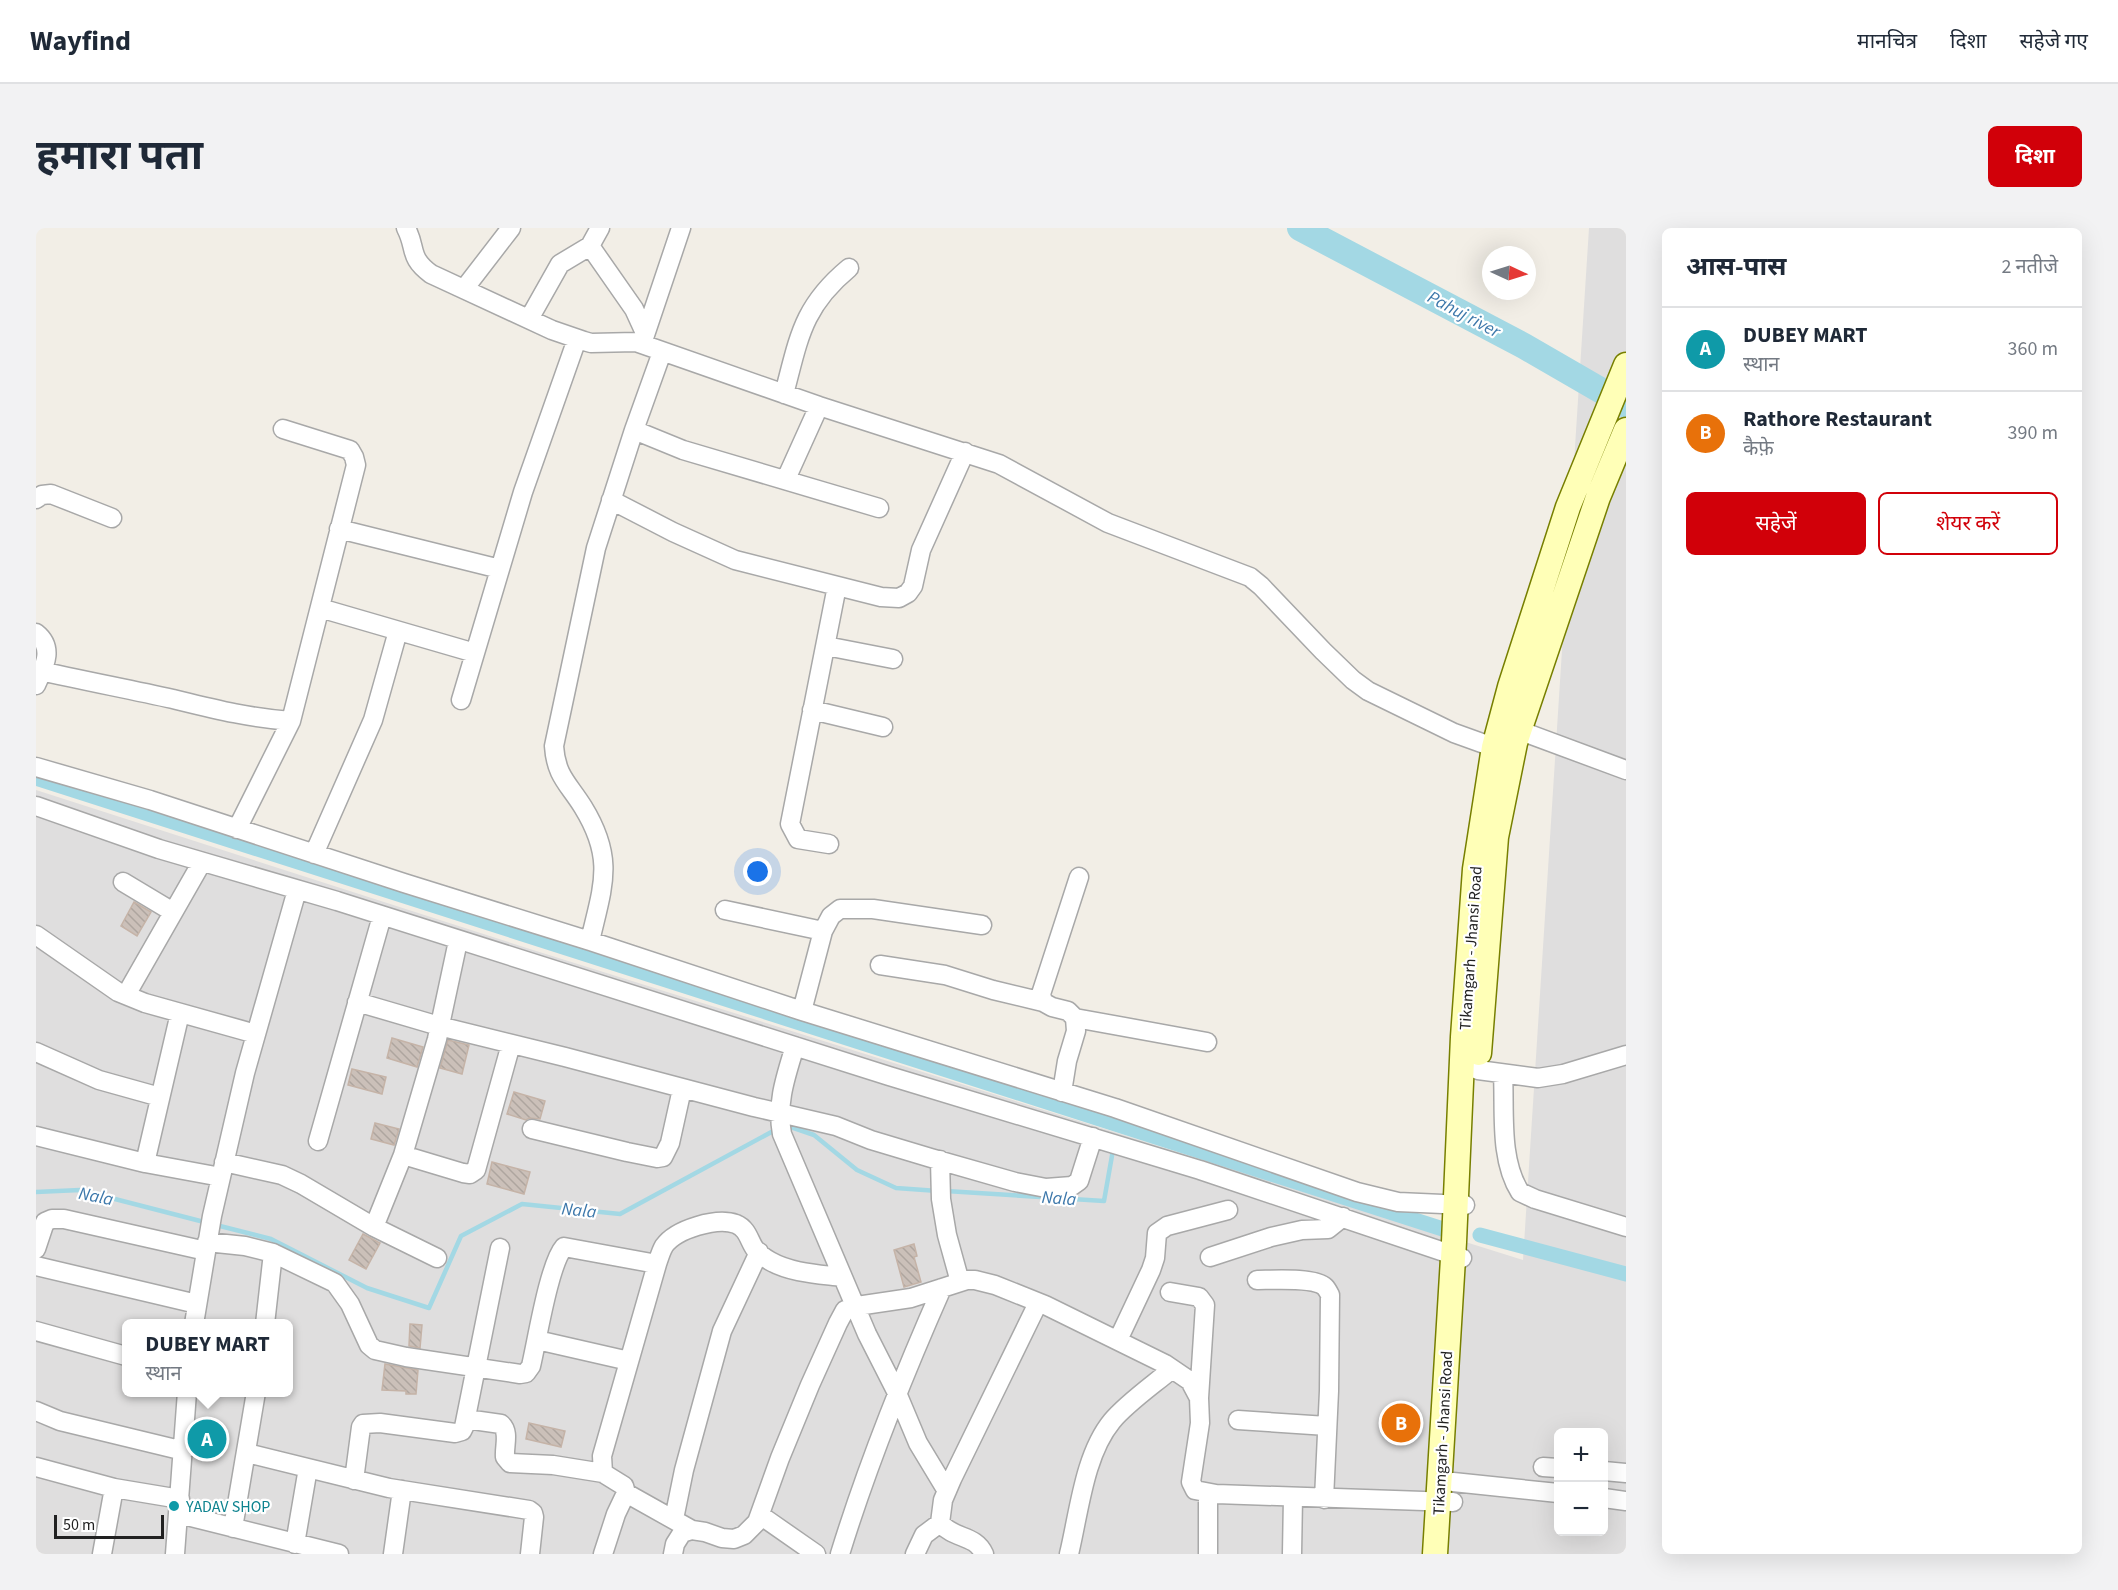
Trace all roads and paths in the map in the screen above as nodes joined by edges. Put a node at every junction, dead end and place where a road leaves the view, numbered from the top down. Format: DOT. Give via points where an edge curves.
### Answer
graph roads {
  1 [pos="406,228"];
  2 [pos="511,228"];
  3 [pos="600,228"];
  4 [pos="681,228"];
  5 [pos="590,246"];
  6 [pos="849,268"];
  7 [pos="464,289"];
  8 [pos="529,319"];
  9 [pos="577,339"];
  10 [pos="644,339"];
  11 [pos="662,352"];
  12 [pos="1626,365"];
  13 [pos="784,393"];
  14 [pos="819,406"];
  15 [pos="283,429"];
  16 [pos="634,430"];
  17 [pos="1626,430"];
  18 [pos="965,452"];
  19 [pos="786,479"];
  20 [pos="36,499"];
  21 [pos="611,500"];
  22 [pos="879,508"];
  23 [pos="112,518"];
  24 [pos="339,529"];
  25 [pos="500,569"];
  26 [pos="837,586"];
  27 [pos="320,608"];
  28 [pos="398,631"];
  29 [pos="36,633"];
  30 [pos="826,646"];
  31 [pos="475,653"];
  32 [pos="893,659"];
  33 [pos="38,676"];
  34 [pos="461,700"];
  35 [pos="812,710"];
  36 [pos="291,722"];
  37 [pos="883,727"];
  38 [pos="1518,729"];
  39 [pos="1503,750"];
  40 [pos="36,767"];
  41 [pos="1626,770"];
  42 [pos="37,808"];
  43 [pos="237,829"];
  44 [pos="829,844"];
  45 [pos="314,854"];
  46 [pos="202,862"];
  47 [pos="1078,877"];
  48 [pos="123,882"];
  49 [pos="297,890"];
  50 [pos="725,910"];
  51 [pos="173,912"];
  52 [pos="382,916"];
  53 [pos="982,925"];
  54 [pos="823,931"];
  55 [pos="36,935"];
  56 [pos="458,941"];
  57 [pos="590,941"];
  58 [pos="880,965"];
  59 [pos="126,995"];
  60 [pos="357,1002"];
  61 [pos="1043,1002"];
  62 [pos="802,1011"];
  63 [pos="180,1013"];
  64 [pos="1075,1018"];
  65 [pos="439,1026"];
  66 [pos="256,1034"];
  67 [pos="1208,1042"];
  68 [pos="511,1044"];
  69 [pos="795,1046"];
  70 [pos="36,1052"];
  71 [pos="1626,1055"];
  72 [pos="1478,1070"];
  73 [pos="1503,1074"];
  74 [pos="682,1089"];
  75 [pos="1062,1092"];
  76 [pos="160,1097"];
  77 [pos="780,1122"];
  78 [pos="532,1129"];
  79 [pos="36,1136"];
  80 [pos="1100,1140"];
  81 [pos="318,1141"];
  82 [pos="403,1155"];
  83 [pos="940,1160"];
  84 [pos="145,1163"];
  85 [pos="223,1169"];
  86 [pos="1228,1210"];
  87 [pos="1460,1211"];
  88 [pos="1343,1217"];
  89 [pos="374,1227"];
  90 [pos="1626,1227"];
  91 [pos="207,1243"];
  92 [pos="500,1248"];
  93 [pos="1458,1249"];
  94 [pos="36,1250"];
  95 [pos="759,1252"];
  96 [pos="273,1253"];
  97 [pos="1210,1257"];
  98 [pos="437,1258"];
  99 [pos="657,1264"];
  100 [pos="36,1266"];
  101 [pos="842,1277"];
  102 [pos="1257,1280"];
  103 [pos="960,1282"];
  104 [pos="942,1288"];
  105 [pos="1170,1292"];
  106 [pos="1038,1303"];
  107 [pos="197,1304"];
  108 [pos="856,1306"];
  109 [pos="195,1319"];
  110 [pos="265,1319"];
  111 [pos="36,1330"];
  112 [pos="537,1340"];
  113 [pos="1118,1340"];
  114 [pos="122,1355"];
  115 [pos="630,1361"];
  116 [pos="476,1369"];
  117 [pos="1172,1369"];
  118 [pos="897,1393"];
  119 [pos="188,1397"];
  120 [pos="255,1397"];
  121 [pos="1199,1398"];
  122 [pos="36,1411"];
  123 [pos="466,1419"];
  124 [pos="1238,1420"];
  125 [pos="1327,1426"];
  126 [pos="184,1451"];
  127 [pos="247,1453"];
  128 [pos="36,1467"];
  129 [pos="309,1468"];
  130 [pos="1608,1471"];
  131 [pos="603,1473"];
  132 [pos="1626,1473"];
  133 [pos="354,1480"];
  134 [pos="114,1488"];
  135 [pos="402,1490"];
  136 [pos="946,1491"];
  137 [pos="626,1493"];
  138 [pos="1208,1493"];
  139 [pos="1554,1493"];
  140 [pos="1448,1496"];
  141 [pos="1293,1497"];
  142 [pos="1324,1499"];
  143 [pos="1608,1499"];
  144 [pos="1626,1501"];
  145 [pos="179,1507"];
  146 [pos="760,1515"];
  147 [pos="674,1519"];
  148 [pos="940,1523"];
  149 [pos="233,1528"];
  150 [pos="692,1530"];
  151 [pos="286,1546"];
  152 [pos="731,1546"];
  153 [pos="102,1554"];
  154 [pos="175,1554"];
  155 [pos="339,1554"];
  156 [pos="393,1554"];
  157 [pos="530,1554"];
  158 [pos="603,1554"];
  159 [pos="673,1554"];
  160 [pos="816,1554"];
  161 [pos="840,1554"];
  162 [pos="915,1554"];
  163 [pos="984,1554"];
  164 [pos="1069,1554"];
  165 [pos="1208,1554"];
  166 [pos="1292,1554"];
  167 [pos="1435,1554"];
  168 [pos="1451,1554"];
  1 -- 7 [label="street" via="420,266"];
  2 -- 7 [label="street"];
  3 -- 5 [label="street"];
  4 -- 10 [label="street"];
  5 -- 8 [label="street" via="560,264"];
  5 -- 10 [label="street" via="634,309"];
  6 -- 13 [label="street" via="809,313"];
  7 -- 8 [label="street"];
  8 -- 9 [label="street"];
  9 -- 10 [label="street" via="591,343"];
  9 -- 25 [label="street"];
  10 -- 11 [label="street"];
  11 -- 13 [label="street"];
  11 -- 16 [label="street"];
  12 -- 39 [label="street, Tikamgarh - Jhansi Road" via="1568,507 1510,687"];
  13 -- 14 [label="street"];
  14 -- 18 [label="street"];
  14 -- 19 [label="street"];
  15 -- 24 [label="street" via="350,450 354,457 356,465"];
  16 -- 19 [label="street" via="682,450"];
  16 -- 21 [label="street"];
  17 -- 38 [label="street" via="1598,496"];
  18 -- 26 [label="street" via="921,550 908,593 899,598 881,597"];
  18 -- 39 [label="street" via="999,464 1108,524 1250,578 1368,691 1454,733"];
  19 -- 22 [label="street"];
  20 -- 23 [label="street" via="51,494"];
  21 -- 26 [label="street" via="735,560"];
  21 -- 57 [label="street" via="596,548 554,746 555,763 594,826 604,857 605,872"];
  24 -- 25 [label="street"];
  24 -- 27 [label="street"];
  25 -- 31 [label="street"];
  26 -- 30 [label="street"];
  27 -- 28 [label="street"];
  27 -- 36 [label="street"];
  28 -- 31 [label="street"];
  28 -- 45 [label="street" via="373,720"];
  29 -- 33 [label="street" via="46,645 47,656"];
  30 -- 32 [label="street"];
  30 -- 35 [label="street"];
  31 -- 34 [label="street"];
  33 -- 36 [label="street" via="175,700 224,713"];
  35 -- 37 [label="street"];
  35 -- 44 [label="street" via="790,824 798,839"];
  36 -- 43 [label="street"];
  38 -- 39 [label="street"];
  38 -- 41 [label="street"];
  39 -- 72 [label="street"];
  39 -- 87 [label="street, Tikamgarh - Jhansi Road" via="1475,869 1463,1037"];
  40 -- 43 [label="street"];
  42 -- 46 [label="street"];
  43 -- 45 [label="street"];
  45 -- 57 [label="street"];
  46 -- 49 [label="street"];
  46 -- 51 [label="street"];
  47 -- 61 [label="street" via="1042,986"];
  48 -- 51 [label="street"];
  49 -- 52 [label="street"];
  49 -- 66 [label="street"];
  50 -- 54 [label="street"];
  51 -- 59 [label="street"];
  52 -- 56 [label="street"];
  52 -- 60 [label="street"];
  53 -- 54 [label="street" via="853,908 840,909"];
  54 -- 62 [label="street"];
  55 -- 59 [label="street"];
  56 -- 65 [label="street"];
  56 -- 69 [label="street"];
  57 -- 62 [label="street"];
  58 -- 61 [label="street" via="945,975"];
  59 -- 63 [label="street"];
  60 -- 65 [label="street"];
  60 -- 81 [label="street"];
  61 -- 64 [label="street" via="1068,1011"];
  62 -- 75 [label="street"];
  63 -- 66 [label="street"];
  63 -- 76 [label="street"];
  64 -- 67 [label="street"];
  64 -- 75 [label="street" via="1076,1031"];
  65 -- 68 [label="street"];
  65 -- 82 [label="street"];
  66 -- 85 [label="street"];
  68 -- 74 [label="street"];
  68 -- 82 [label="street" via="476,1170 463,1173"];
  69 -- 77 [label="street" via="782,1092"];
  69 -- 80 [label="street"];
  70 -- 76 [label="street" via="99,1080"];
  71 -- 73 [label="street" via="1538,1078"];
  72 -- 73 [label="street"];
  72 -- 87 [label="street"];
  73 -- 90 [label="street" via="1506,1144 1510,1171 1520,1192"];
  74 -- 77 [label="street"];
  74 -- 78 [label="street" via="663,1157"];
  75 -- 87 [label="street" via="1357,1192"];
  76 -- 84 [label="street"];
  77 -- 83 [label="street" via="836,1126"];
  77 -- 101 [label="street" via="796,1171"];
  79 -- 84 [label="street"];
  80 -- 83 [label="street" via="1079,1181 1072,1186 1046,1188"];
  80 -- 88 [label="street"];
  82 -- 89 [label="street"];
  83 -- 103 [label="street" via="947,1235"];
  84 -- 85 [label="street"];
  85 -- 89 [label="street" via="282,1175"];
  85 -- 91 [label="street"];
  86 -- 113 [label="street" via="1167,1226 1157,1233 1151,1270"];
  87 -- 93 [label="street"];
  88 -- 93 [label="street"];
  88 -- 97 [label="street" via="1328,1229 1279,1235"];
  89 -- 98 [label="street"];
  91 -- 94 [label="street" via="52,1219 45,1222"];
  91 -- 96 [label="street"];
  91 -- 107 [label="street"];
  92 -- 116 [label="street"];
  93 -- 140 [label="street"];
  95 -- 99 [label="street" via="748,1233 736,1224 711,1222 674,1236 664,1246"];
  95 -- 101 [label="street" via="782,1267"];
  95 -- 147 [label="street" via="722,1331"];
  96 -- 110 [label="street"];
  96 -- 116 [label="street" via="335,1282 375,1350"];
  99 -- 112 [label="street" via="564,1247 553,1269"];
  99 -- 115 [label="street"];
  100 -- 107 [label="street"];
  101 -- 108 [label="street"];
  102 -- 125 [label="street" via="1308,1282 1326,1287 1330,1295"];
  103 -- 104 [label="street"];
  103 -- 106 [label="street" via="975,1280 995,1285"];
  104 -- 108 [label="street" via="911,1298"];
  104 -- 118 [label="street"];
  105 -- 121 [label="street" via="1199,1297 1205,1305"];
  106 -- 113 [label="street"];
  106 -- 136 [label="street"];
  107 -- 109 [label="street"];
  108 -- 118 [label="street"];
  108 -- 146 [label="street" via="845,1311 838,1323"];
  111 -- 114 [label="street"];
  112 -- 115 [label="street"];
  112 -- 116 [label="street" via="526,1373"];
  113 -- 117 [label="street"];
  115 -- 131 [label="street" via="602,1456"];
  116 -- 123 [label="street"];
  117 -- 121 [label="street" via="1190,1381"];
  117 -- 164 [label="street" via="1117,1416 1100,1442 1087,1474"];
  118 -- 136 [label="street" via="918,1443"];
  118 -- 161 [label="street"];
  119 -- 126 [label="street"];
  120 -- 127 [label="street"];
  121 -- 138 [label="street" via="1200,1422 1191,1482 1195,1490"];
  122 -- 126 [label="street" via="60,1422"];
  123 -- 131 [label="street" via="505,1427 505,1457 510,1463"];
  123 -- 133 [label="street" via="462,1431 455,1433 363,1424"];
  124 -- 125 [label="street"];
  125 -- 142 [label="street"];
  126 -- 145 [label="street"];
  127 -- 129 [label="street"];
  127 -- 149 [label="street"];
  128 -- 134 [label="street"];
  129 -- 133 [label="street"];
  129 -- 151 [label="street"];
  130 -- 132 [label="street"];
  131 -- 137 [label="street" via="624,1486"];
  133 -- 135 [label="street"];
  134 -- 145 [label="street"];
  134 -- 153 [label="street"];
  135 -- 156 [label="street"];
  135 -- 157 [label="street" via="529,1510 534,1517"];
  136 -- 148 [label="street"];
  137 -- 147 [label="street"];
  137 -- 158 [label="street"];
  138 -- 141 [label="street"];
  138 -- 165 [label="street"];
  139 -- 140 [label="street"];
  140 -- 142 [label="street"];
  140 -- 167 [label="street, Tikamgarh - Jhansi Road"];
  140 -- 168 [label="street"];
  141 -- 142 [label="street"];
  141 -- 166 [label="street"];
  143 -- 144 [label="street"];
  145 -- 149 [label="street"];
  145 -- 154 [label="street"];
  146 -- 152 [label="street" via="752,1529"];
  146 -- 160 [label="street"];
  147 -- 150 [label="street"];
  148 -- 162 [label="street" via="924,1535"];
  148 -- 163 [label="street" via="948,1532 976,1542"];
  149 -- 151 [label="street"];
  150 -- 152 [label="street" via="705,1532"];
  150 -- 159 [label="street" via="682,1533"];
  151 -- 155 [label="street"];
}
